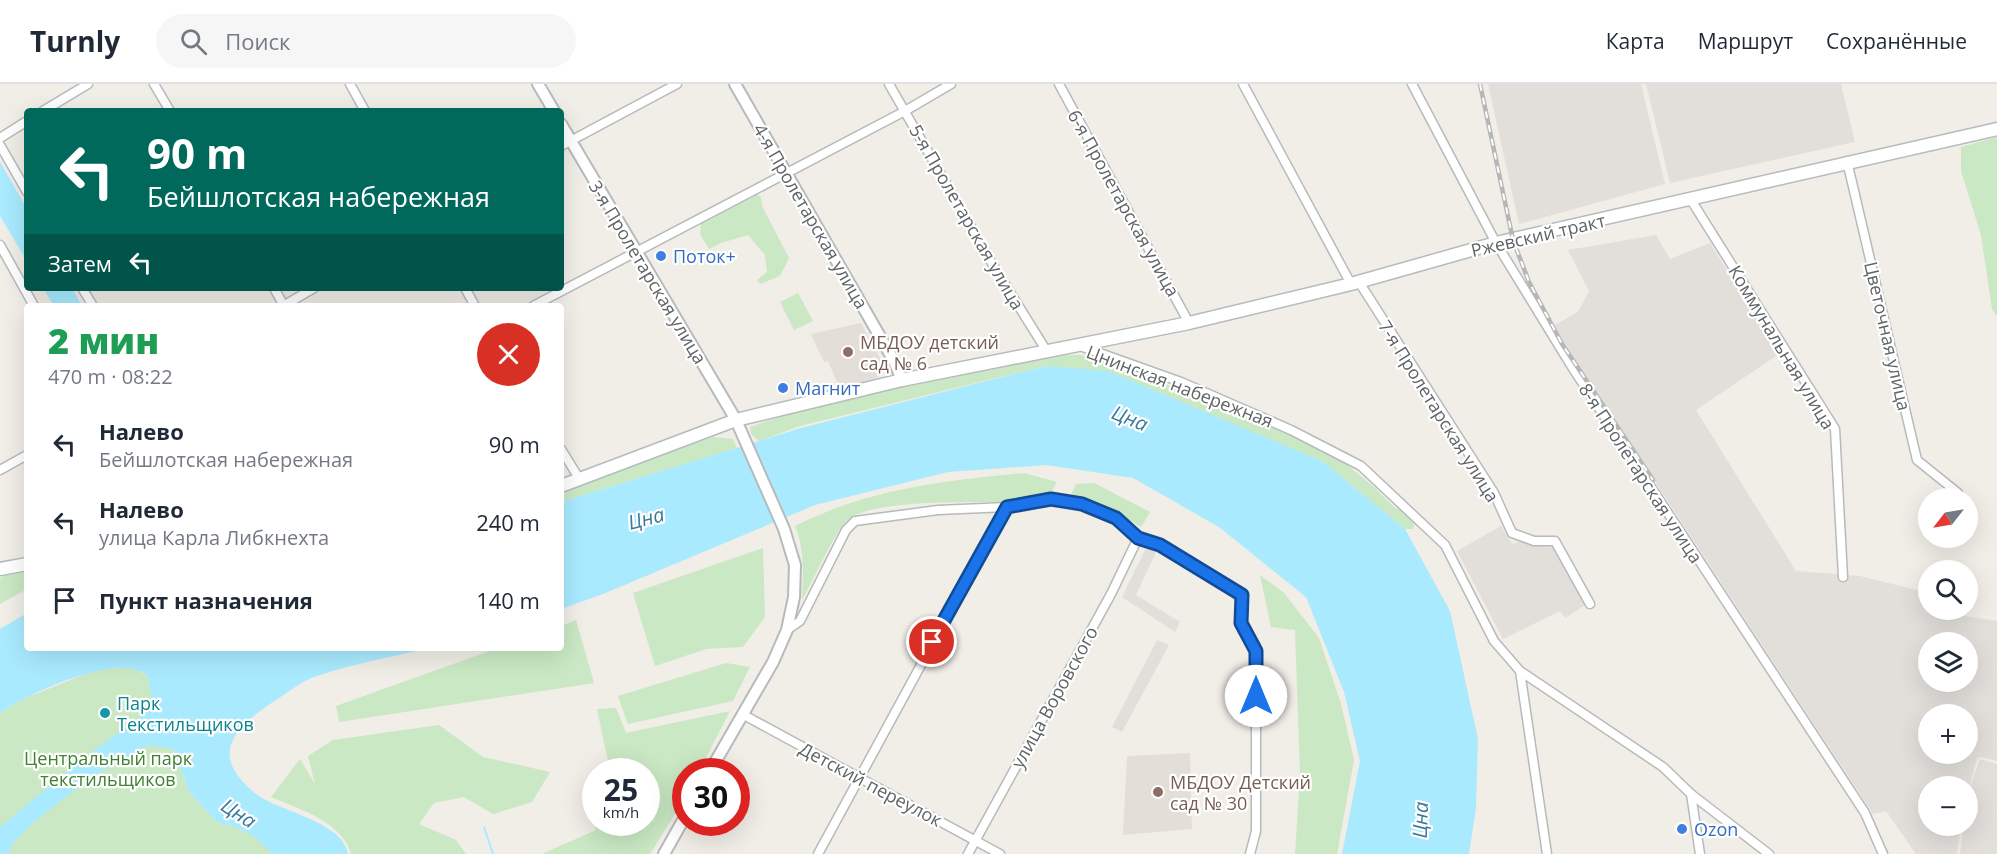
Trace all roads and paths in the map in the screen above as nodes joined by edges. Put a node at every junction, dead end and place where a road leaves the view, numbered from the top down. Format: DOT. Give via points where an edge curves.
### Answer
graph roads {
  1 [pos="88,84"];
  2 [pos="154,84"];
  3 [pos="350,84"];
  4 [pos="538,84"];
  5 [pos="677,84"];
  6 [pos="735,84"];
  7 [pos="889,84"];
  8 [pos="951,84"];
  9 [pos="1059,84"];
  10 [pos="1243,84"];
  11 [pos="1412,84"];
  12 [pos="49,108"];
  13 [pos="168,108"];
  14 [pos="363,108"];
  15 [pos="552,108"];
  16 [pos="905,111"];
  17 [pos="24,123"];
  18 [pos="1997,129"];
  19 [pos="0,138"];
  20 [pos="566,143"];
  21 [pos="0,145"];
  22 [pos="1846,162"];
  23 [pos="787,174"];
  24 [pos="24,187"];
  25 [pos="1691,200"];
  26 [pos="1496,243"];
  27 [pos="0,245"];
  28 [pos="637,252"];
  29 [pos="1355,283"];
  30 [pos="24,288"];
  31 [pos="564,290"];
  32 [pos="309,291"];
  33 [pos="562,291"];
  34 [pos="289,303"];
  35 [pos="539,303"];
  36 [pos="1189,323"];
  37 [pos="1080,346"];
  38 [pos="1046,350"];
  39 [pos="902,380"];
  40 [pos="736,420"];
  41 [pos="564,454"];
  42 [pos="24,457"];
  43 [pos="0,470"];
  44 [pos="580,480"];
  45 [pos="564,485"];
  46 [pos="1952,488"];
  47 [pos="1007,507"];
  48 [pos="1138,538"];
  49 [pos="24,565"];
  50 [pos="0,569"];
  51 [pos="1844,577"];
  52 [pos="1590,604"];
  53 [pos="787,630"];
  54 [pos="1520,670"];
  55 [pos="742,714"];
  56 [pos="717,758"];
  57 [pos="858,777"];
  58 [pos="1691,794"];
  59 [pos="674,836"];
  60 [pos="975,840"];
  61 [pos="663,854"];
  62 [pos="818,854"];
  63 [pos="968,854"];
  64 [pos="1000,854"];
  65 [pos="1250,854"];
  66 [pos="1546,854"];
  67 [pos="1700,854"];
  68 [pos="1769,854"];
  69 [pos="1883,854"];
  1 -- 12 [label="street"];
  2 -- 13 [label="street"];
  3 -- 14 [label="street"];
  4 -- 15 [label="street"];
  5 -- 20 [label="street"];
  6 -- 23 [label="street, 4-я Пролетарская улица"];
  7 -- 16 [label="street, 5-я Пролетарская улица"];
  8 -- 16 [label="street"];
  9 -- 36 [label="street, 6-я Пролетарская улица"];
  10 -- 29 [label="street, 7-я Пролетарская улица"];
  11 -- 26 [label="street, 8-я Пролетарская улица"];
  16 -- 23 [label="street"];
  16 -- 38 [label="street, 5-я Пролетарская улица"];
  17 -- 19 [label="street"];
  18 -- 22 [label="main road, Ржевский тракт"];
  20 -- 28 [label="street, 3-я Пролетарская улица"];
  21 -- 24 [label="street"];
  22 -- 25 [label="main road, Ржевский тракт"];
  22 -- 46 [label="street, Цветочная улица" via="1917,460"];
  23 -- 28 [label="street"];
  23 -- 39 [label="street, 4-я Пролетарская улица"];
  25 -- 26 [label="main road, Ржевский тракт"];
  25 -- 51 [label="street, Коммунальная улица" via="1835,429"];
  26 -- 29 [label="main road, Ржевский тракт"];
  26 -- 69 [label="street, 8-я Пролетарская улица" via="1572,368 1865,813"];
  27 -- 30 [label="street"];
  28 -- 31 [label="street"];
  28 -- 40 [label="street, 3-я Пролетарская улица"];
  29 -- 36 [label="main road, Ржевский тракт"];
  29 -- 52 [label="street, 7-я Пролетарская улица" via="1494,493 1512,533 1534,541 1555,541"];
  32 -- 34 [label="street"];
  33 -- 35 [label="street"];
  36 -- 37 [label="main road, Ржевский тракт"];
  37 -- 38 [label="main road, Цнинская набережная"];
  37 -- 54 [label="street, Цнинская набережная" via="1181,382 1292,430 1361,466 1445,545 1494,641"];
  38 -- 39 [label="main road, Цнинская набережная"];
  39 -- 40 [label="main road, Цнинская набережная"];
  40 -- 44 [label="main road, Цнинская набережная"];
  40 -- 53 [label="street, 3-я Пролетарская улица" via="784,529 795,565"];
  41 -- 44 [label="street"];
  42 -- 43 [label="street"];
  44 -- 45 [label="main road, Цнинская набережная"];
  47 -- 48 [label="street" via="1051,499 1082,504 1116,518"];
  47 -- 53 [label="street" via="938,510 855,521 846,530 800,621"];
  47 -- 57 [label="street"];
  48 -- 60 [label="street, улица Воровского"];
  48 -- 65 [label="street" via="1160,545 1242,595 1241,623 1256,651 1256,831"];
  49 -- 50 [label="main road"];
  53 -- 55 [label="street, 3-я Пролетарская улица"];
  54 -- 58 [label="street, Цнинская набережная" via="1663,767"];
  54 -- 66 [label="street"];
  55 -- 56 [label="street, 3-я Пролетарская улица"];
  55 -- 57 [label="street, Детский переулок"];
  57 -- 60 [label="street, Детский переулок"];
  57 -- 62 [label="street"];
  58 -- 67 [label="street"];
  58 -- 68 [label="street, Цнинская набережная"];
  59 -- 61 [label="street"];
  60 -- 63 [label="street, улица Воровского"];
  60 -- 64 [label="street, Детский переулок"];
}
